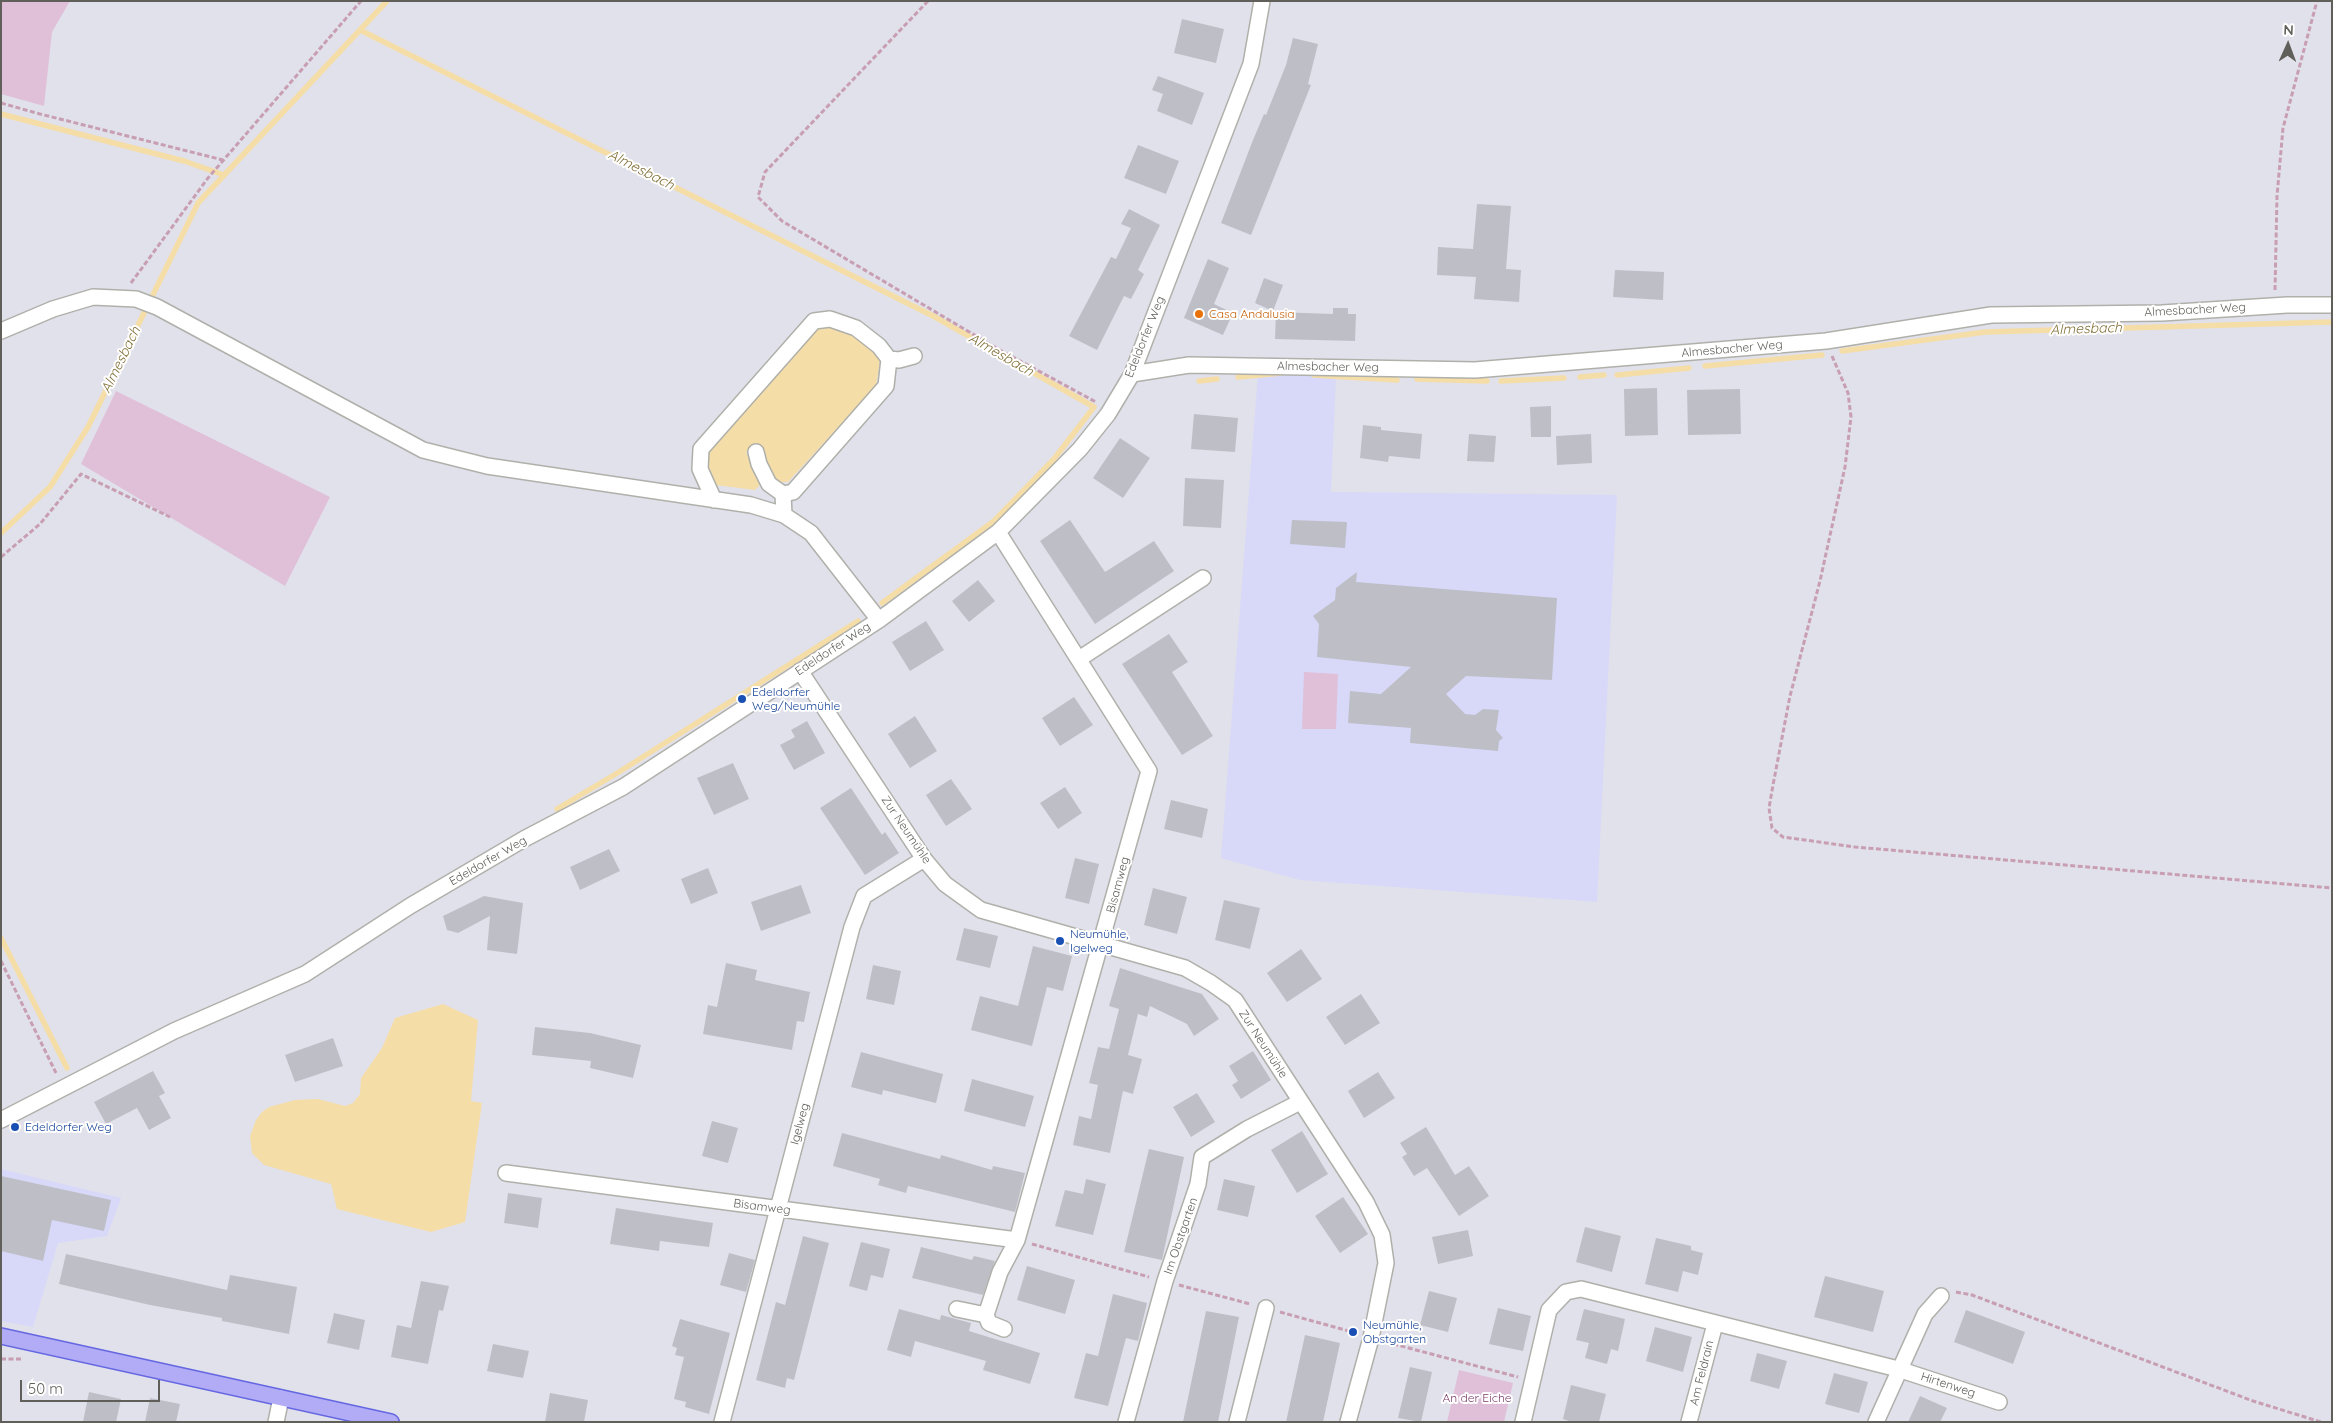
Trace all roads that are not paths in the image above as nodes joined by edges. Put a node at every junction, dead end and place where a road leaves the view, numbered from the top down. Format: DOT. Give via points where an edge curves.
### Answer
graph roads {
  1 [pos="1262,1"];
  2 [pos="2332,305"];
  3 [pos="1,331"];
  4 [pos="914,356"];
  5 [pos="889,359"];
  6 [pos="1132,374"];
  7 [pos="756,452"];
  8 [pos="783,494"];
  9 [pos="714,500"];
  10 [pos="784,515"];
  11 [pos="998,532"];
  12 [pos="1203,578"];
  13 [pos="879,620"];
  14 [pos="1080,659"];
  15 [pos="800,671"];
  16 [pos="924,859"];
  17 [pos="1101,945"];
  18 [pos="1300,1102"];
  19 [pos="1,1120"];
  20 [pos="506,1173"];
  21 [pos="778,1209"];
  22 [pos="1017,1240"];
  23 [pos="1941,1296"];
  24 [pos="956,1308"];
  25 [pos="1266,1308"];
  26 [pos="986,1315"];
  27 [pos="1714,1324"];
  28 [pos="1004,1330"];
  29 [pos="1,1336"];
  30 [pos="1898,1369"];
  31 [pos="281,1398"];
  32 [pos="1998,1402"];
  33 [pos="276,1422"];
  34 [pos="391,1422"];
  35 [pos="722,1422"];
  36 [pos="1126,1422"];
  37 [pos="1237,1422"];
  38 [pos="1348,1422"];
  39 [pos="1522,1422"];
  40 [pos="1690,1422"];
  41 [pos="1876,1422"];
  1 -- 6 [label="street, Edeldorfer Weg" via="1252,64"];
  2 -- 6 [label="street, Almesbacher Weg" via="2274,305 2162,314 1991,315 1826,341 1475,370 1189,366"];
  3 -- 9 [label="street" via="53,309 93,298 129,298 157,307 423,450 486,466"];
  4 -- 5 [label="street"];
  5 -- 8 [label="street" via="886,386 793,492"];
  5 -- 9 [label="street" via="856,328 830,318 814,321 701,449 700,468"];
  6 -- 11 [label="street, Edeldorfer Weg" via="1080,449"];
  7 -- 8 [label="street" via="770,484"];
  8 -- 10 [label="street"];
  9 -- 10 [label="street" via="751,505"];
  10 -- 13 [label="street" via="811,533"];
  11 -- 13 [label="street, Edeldorfer Weg"];
  11 -- 14 [label="street, Bisamweg"];
  12 -- 14 [label="street"];
  13 -- 15 [label="street, Edeldorfer Weg"];
  14 -- 17 [label="street, Bisamweg" via="1149,771"];
  15 -- 16 [label="street, Zur Neumühle"];
  15 -- 19 [label="street, Edeldorfer Weg" via="622,787 524,839 410,906 305,974 174,1031"];
  16 -- 17 [label="street, Zur Neumühle" via="945,884 981,910"];
  16 -- 21 [label="street, Igelweg" via="864,896 852,927"];
  17 -- 18 [label="street, Zur Neumühle" via="1185,968 1235,1000"];
  17 -- 22 [label="street, Bisamweg"];
  18 -- 36 [label="street, Im Obstgarten" via="1246,1129 1202,1157 1198,1184 1165,1281"];
  18 -- 38 [label="street, Zur Neumühle" via="1366,1202 1382,1235 1386,1263 1371,1338"];
  20 -- 21 [label="street, Bisamweg"];
  21 -- 22 [label="street, Bisamweg"];
  21 -- 35 [label="street, Igelweg"];
  22 -- 26 [label="street, Bisamweg" via="1000,1272"];
  23 -- 30 [label="street" via="1925,1314"];
  24 -- 26 [label="street"];
  25 -- 37 [label="street"];
  26 -- 28 [label="street" via="989,1323"];
  27 -- 30 [label="street"];
  27 -- 39 [label="street" via="1581,1289 1566,1292 1550,1310"];
  27 -- 40 [label="street, Am Feldrain"];
  29 -- 31 [label="main road"];
  30 -- 32 [label="street, Hirtenweg"];
  30 -- 41 [label="street"];
  31 -- 33 [label="street"];
  31 -- 34 [label="main road"];
}
